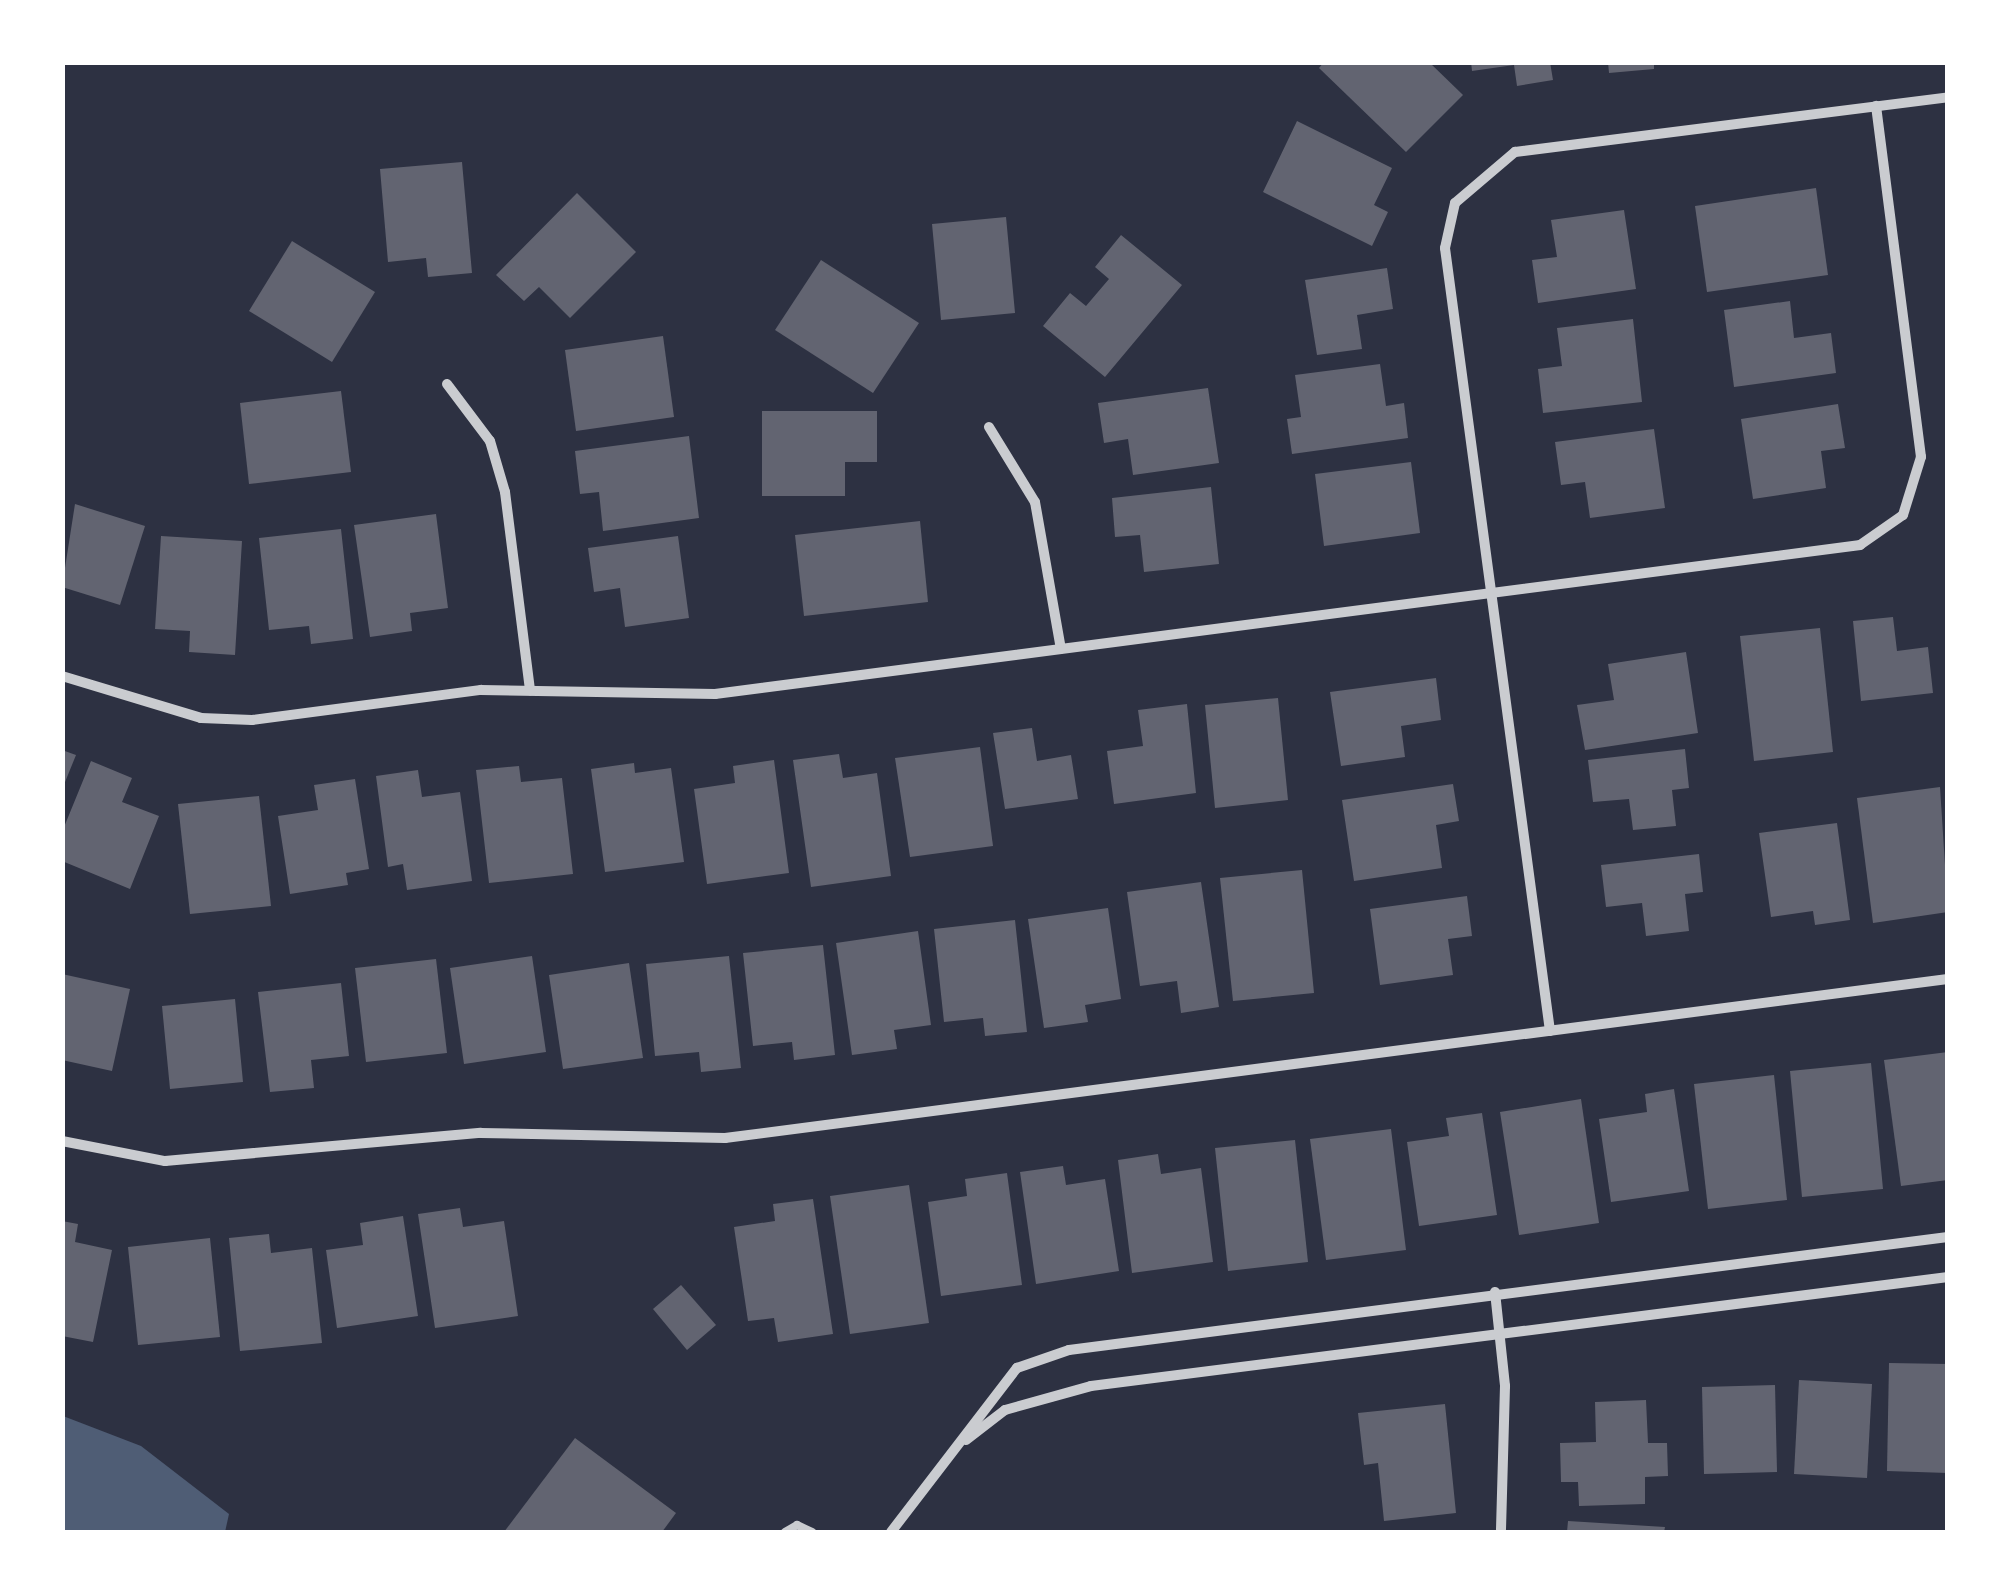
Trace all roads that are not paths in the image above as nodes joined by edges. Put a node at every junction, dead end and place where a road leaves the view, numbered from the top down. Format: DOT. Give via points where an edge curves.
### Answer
graph roads {
  1 [pos="1948,97"];
  2 [pos="1876,106"];
  3 [pos="447,384"];
  4 [pos="989,427"];
  5 [pos="1492,594"];
  6 [pos="1061,649"];
  7 [pos="62,676"];
  8 [pos="530,690"];
  9 [pos="1948,979"];
  10 [pos="1550,1031"];
  11 [pos="62,1141"];
  12 [pos="1948,1236"];
  13 [pos="1948,1277"];
  14 [pos="1495,1292"];
  15 [pos="1500,1334"];
  16 [pos="953,1450"];
  17 [pos="786,1532"];
  18 [pos="812,1532"];
  19 [pos="891,1532"];
  20 [pos="1501,1532"];
  1 -- 2 [label="street"];
  2 -- 5 [label="street" via="1921,457 1903,514 1860,545"];
  2 -- 5 [label="street" via="1514,152 1455,202 1445,248"];
  3 -- 8 [label="street" via="490,441 505,492"];
  4 -- 6 [label="street" via="1035,502"];
  5 -- 6 [label="street"];
  5 -- 10 [label="street"];
  6 -- 8 [label="street" via="715,694"];
  7 -- 8 [label="street" via="201,718 252,720"];
  9 -- 10 [label="street"];
  10 -- 11 [label="street" via="725,1138 482,1133 165,1161"];
  12 -- 14 [label="street"];
  13 -- 15 [label="street"];
  14 -- 15 [label="street"];
  14 -- 16 [label="street" via="1069,1350 1017,1368"];
  15 -- 16 [label="street" via="1037,1397"];
  15 -- 20 [label="street"];
  16 -- 19 [label="street"];
  17 -- 18 [label="lane" via="798,1525"];
}
